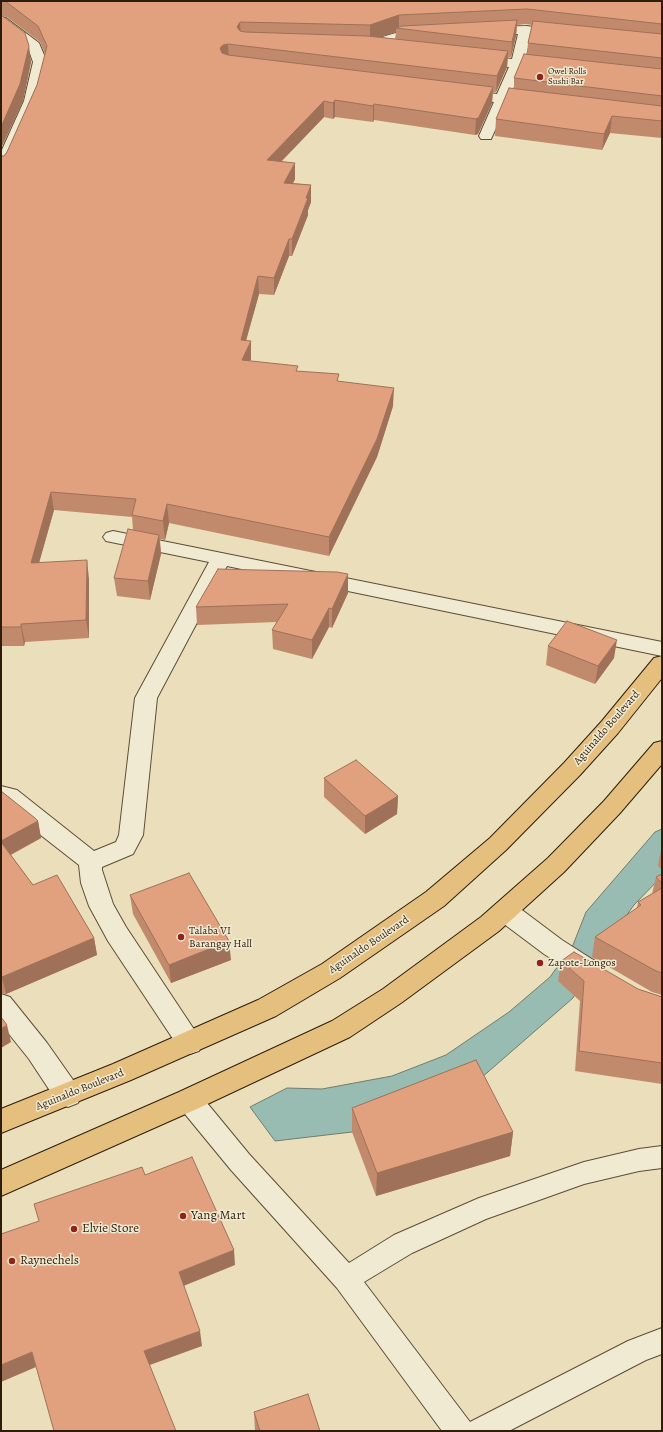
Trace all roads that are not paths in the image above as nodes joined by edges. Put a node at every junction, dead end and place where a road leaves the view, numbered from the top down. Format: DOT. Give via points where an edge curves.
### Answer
graph roads {
  1 [pos="1,21"];
  2 [pos="526,30"];
  3 [pos="471,31"];
  4 [pos="440,32"];
  5 [pos="571,35"];
  6 [pos="352,46"];
  7 [pos="367,46"];
  8 [pos="398,50"];
  9 [pos="462,57"];
  10 [pos="517,64"];
  11 [pos="563,69"];
  12 [pos="447,92"];
  13 [pos="502,99"];
  14 [pos="548,104"];
  15 [pos="486,136"];
  16 [pos="1,168"];
  17 [pos="113,537"];
  18 [pos="221,558"];
  19 [pos="662,649"];
  20 [pos="662,663"];
  21 [pos="662,749"];
  22 [pos="1,796"];
  23 [pos="91,862"];
  24 [pos="505,911"];
  25 [pos="604,979"];
  26 [pos="1,1006"];
  27 [pos="190,1043"];
  28 [pos="68,1095"];
  29 [pos="189,1100"];
  30 [pos="1,1122"];
  31 [pos="662,1158"];
  32 [pos="1,1183"];
  33 [pos="346,1279"];
  34 [pos="662,1341"];
  35 [pos="459,1431"];
  36 [pos="480,1431"];
  1 -- 16 [label="street" via="34,46 40,62 31,101"];
  2 -- 3 [label="street"];
  2 -- 5 [label="street"];
  2 -- 10 [label="street"];
  4 -- 7 [label="street" via="399,36"];
  6 -- 7 [label="street"];
  7 -- 8 [label="street"];
  9 -- 10 [label="street"];
  10 -- 11 [label="street"];
  10 -- 13 [label="street"];
  12 -- 13 [label="street"];
  13 -- 14 [label="street"];
  13 -- 15 [label="street"];
  17 -- 18 [label="street"];
  18 -- 19 [label="street"];
  18 -- 23 [label="street" via="146,698 128,841 125,848"];
  20 -- 27 [label="highway, Aguinaldo Boulevard" via="572,769 498,844 435,899 332,971 266,1008"];
  21 -- 24 [label="highway" via="612,807"];
  22 -- 23 [label="street" via="9,796"];
  23 -- 27 [label="street" via="90,870 101,906"];
  24 -- 25 [label="street" via="553,947"];
  24 -- 29 [label="highway" via="392,996 341,1029"];
  26 -- 28 [label="street" via="38,1051"];
  27 -- 28 [label="highway, Aguinaldo Boulevard"];
  28 -- 30 [label="highway, Aguinaldo Boulevard"];
  29 -- 32 [label="highway"];
  29 -- 33 [label="lane" via="240,1162"];
  31 -- 33 [label="lane" via="639,1160 584,1173 479,1210 403,1244"];
  33 -- 35 [label="lane"];
  34 -- 36 [label="lane" via="638,1350"];
}
